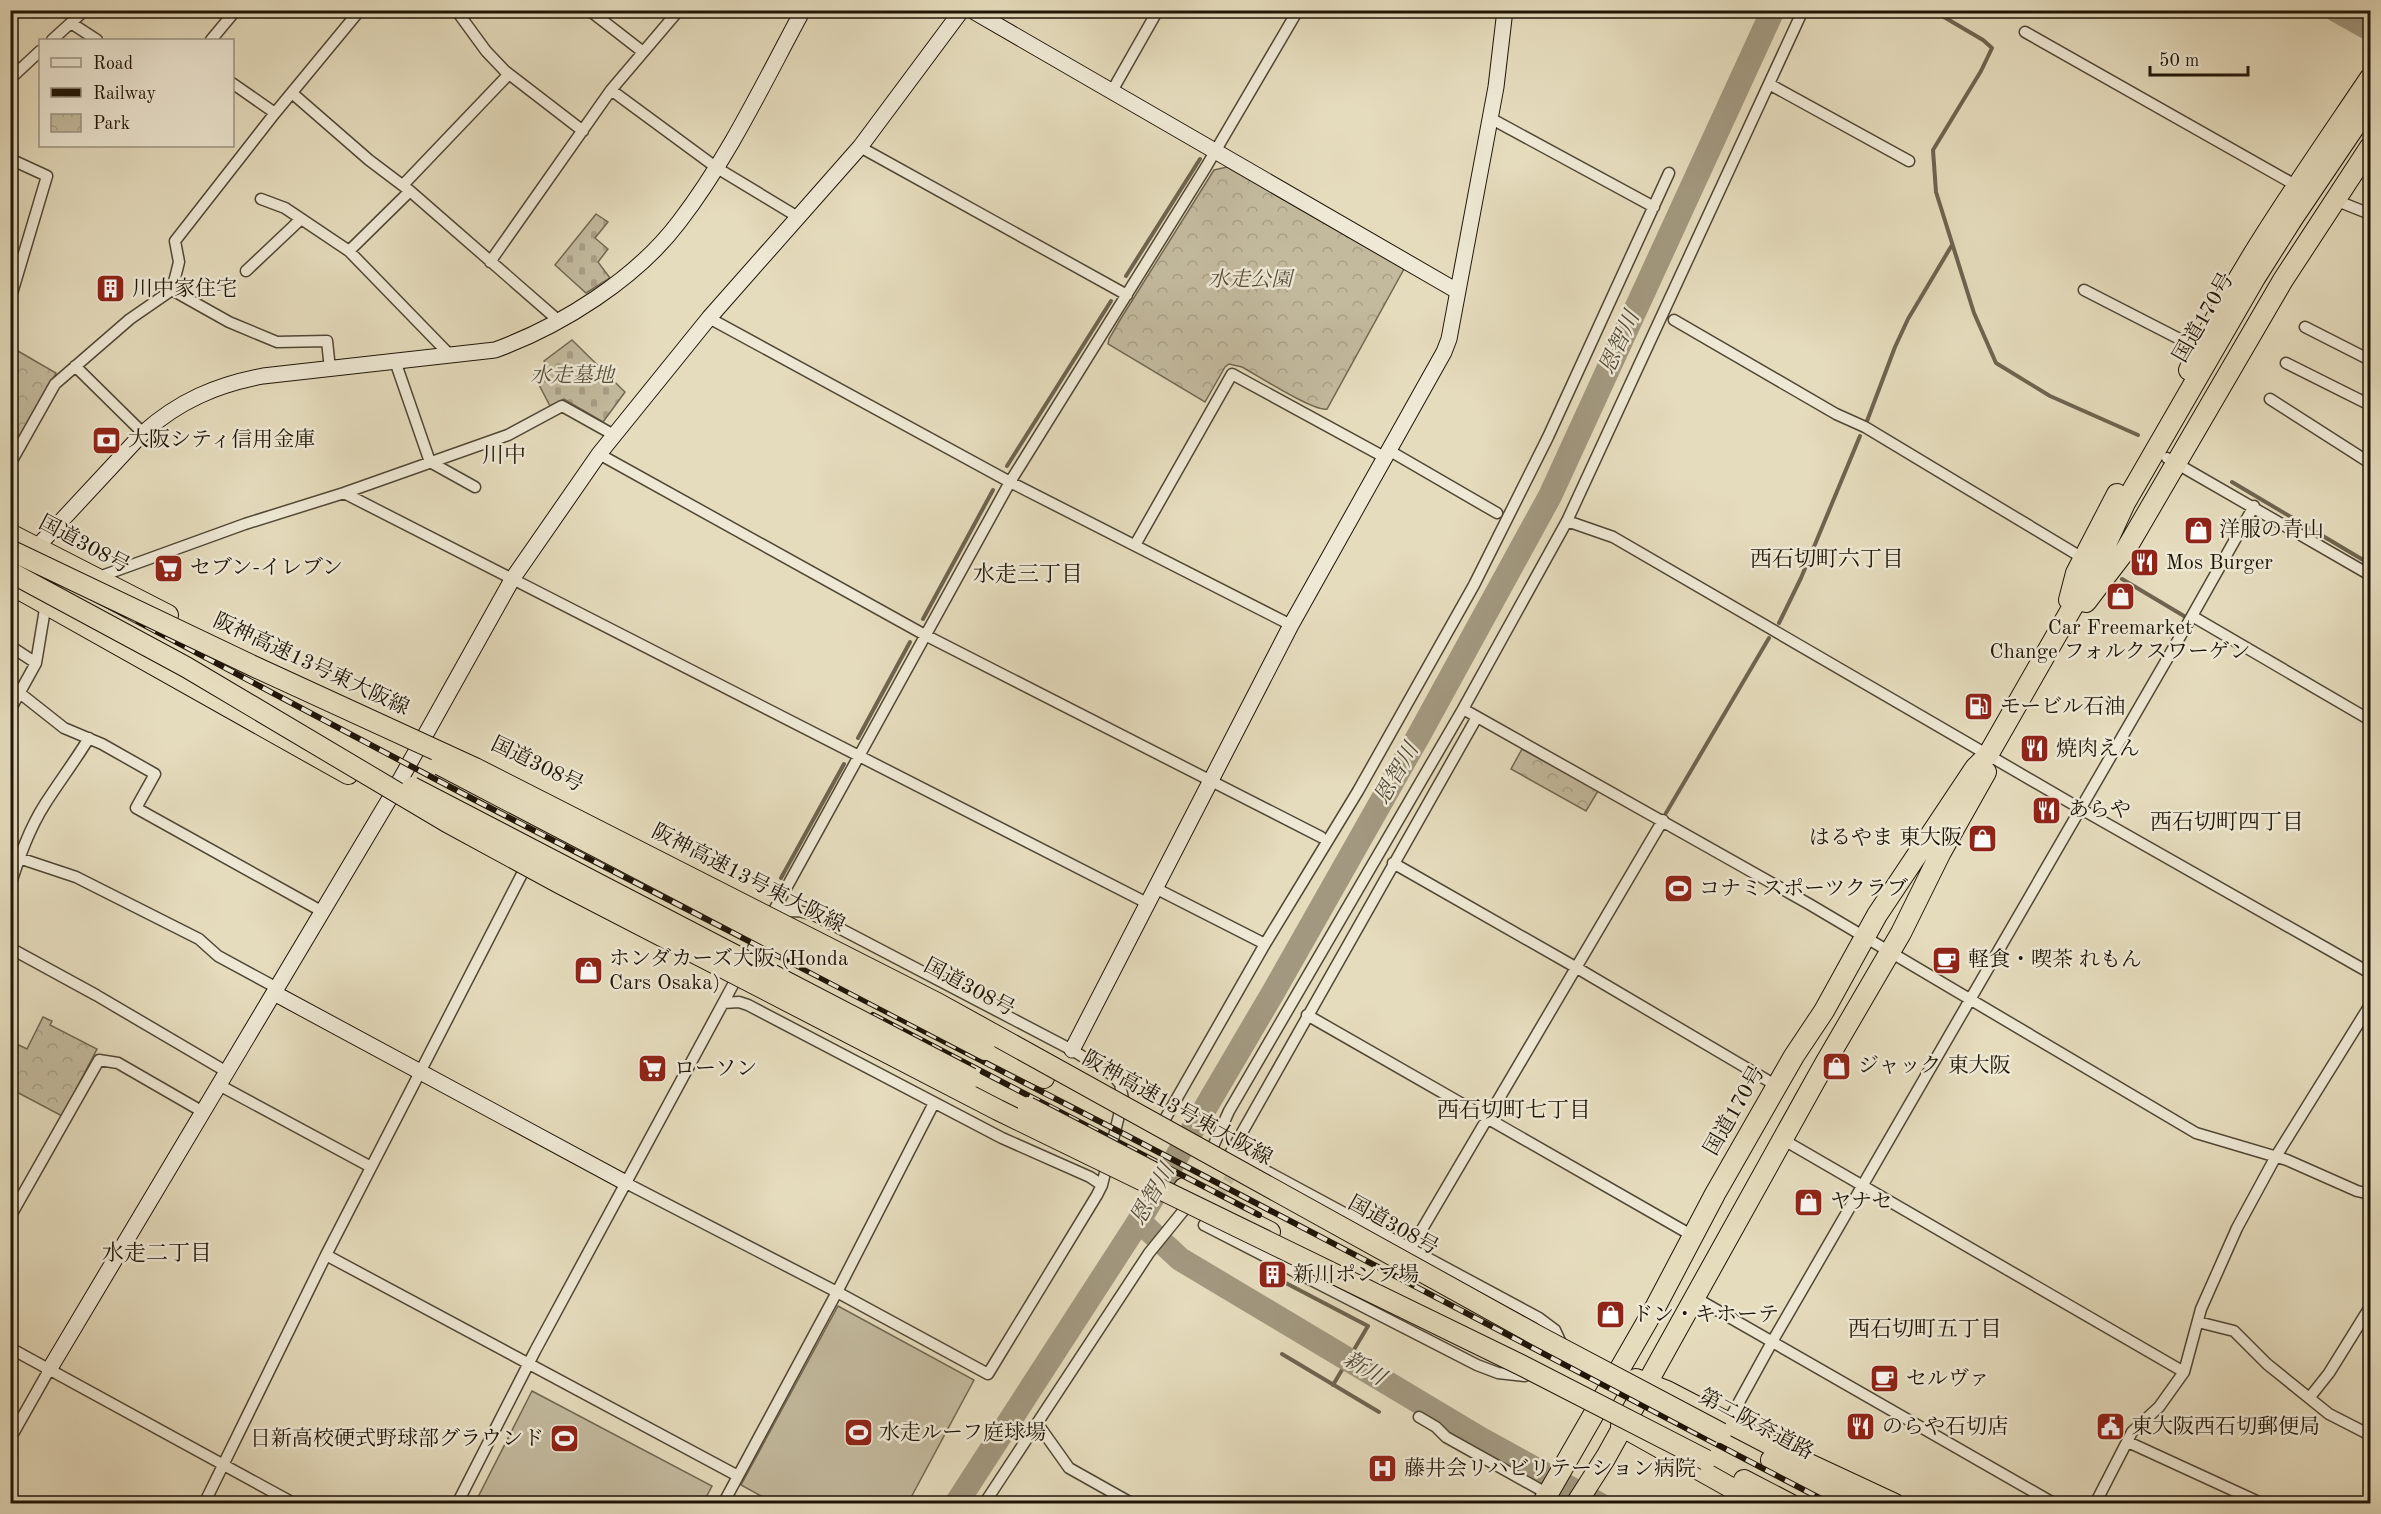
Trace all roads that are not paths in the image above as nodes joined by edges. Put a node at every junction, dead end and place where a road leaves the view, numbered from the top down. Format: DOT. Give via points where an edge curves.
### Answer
graph roads {
  1 [pos="85,10"];
  2 [pos="236,10"];
  3 [pos="360,10"];
  4 [pos="456,10"];
  5 [pos="589,10"];
  6 [pos="679,10"];
  7 [pos="803,10"];
  8 [pos="962,10"];
  9 [pos="971,10"];
  10 [pos="1158,10"];
  11 [pos="1298,10"];
  12 [pos="1505,10"];
  13 [pos="1803,10"];
  14 [pos="71,23"];
  15 [pos="2025,32"];
  16 [pos="53,39"];
  17 [pos="95,39"];
  18 [pos="212,39"];
  19 [pos="39,52"];
  20 [pos="643,52"];
  21 [pos="509,74"];
  22 [pos="2370,78"];
  23 [pos="10,79"];
  24 [pos="234,84"];
  25 [pos="1769,84"];
  26 [pos="611,90"];
  27 [pos="1112,91"];
  28 [pos="291,93"];
  29 [pos="2370,104"];
  30 [pos="275,113"];
  31 [pos="1490,118"];
  32 [pos="2370,128"];
  33 [pos="583,131"];
  34 [pos="860,147"];
  35 [pos="2370,147"];
  36 [pos="1216,151"];
  37 [pos="2342,158"];
  38 [pos="10,159"];
  39 [pos="1909,161"];
  40 [pos="717,168"];
  41 [pos="1669,173"];
  42 [pos="2297,186"];
  43 [pos="406,188"];
  44 [pos="261,199"];
  45 [pos="2335,200"];
  46 [pos="1654,207"];
  47 [pos="2370,214"];
  48 [pos="798,217"];
  49 [pos="302,219"];
  50 [pos="349,251"];
  51 [pos="490,262"];
  52 [pos="246,271"];
  53 [pos="172,290"];
  54 [pos="2084,290"];
  55 [pos="1457,291"];
  56 [pos="1127,295"];
  57 [pos="10,300"];
  58 [pos="709,318"];
  59 [pos="1674,320"];
  60 [pos="559,321"];
  61 [pos="2305,327"];
  62 [pos="2199,349"];
  63 [pos="450,355"];
  64 [pos="2370,360"];
  65 [pos="395,361"];
  66 [pos="2286,363"];
  67 [pos="75,366"];
  68 [pos="330,369"];
  69 [pos="2270,399"];
  70 [pos="2370,405"];
  71 [pos="143,432"];
  72 [pos="614,435"];
  73 [pos="599,454"];
  74 [pos="1388,454"];
  75 [pos="2172,460"];
  76 [pos="12,461"];
  77 [pos="430,462"];
  78 [pos="2370,463"];
  79 [pos="1010,482"];
  80 [pos="475,487"];
  81 [pos="344,493"];
  82 [pos="2254,506"];
  83 [pos="1497,513"];
  84 [pos="1567,522"];
  85 [pos="10,534"];
  86 [pos="1135,545"];
  87 [pos="38,547"];
  88 [pos="10,550"];
  89 [pos="2090,562"];
  90 [pos="10,572"];
  91 [pos="2370,575"];
  92 [pos="96,578"];
  93 [pos="513,578"];
  94 [pos="10,584"];
  95 [pos="46,603"];
  96 [pos="2068,615"];
  97 [pos="2192,616"];
  98 [pos="1291,625"];
  99 [pos="925,635"];
  100 [pos="10,646"];
  101 [pos="36,663"];
  102 [pos="253,666"];
  103 [pos="186,667"];
  104 [pos="21,694"];
  105 [pos="1463,709"];
  106 [pos="10,710"];
  107 [pos="1477,717"];
  108 [pos="2370,720"];
  109 [pos="89,738"];
  110 [pos="422,738"];
  111 [pos="1988,754"];
  112 [pos="859,755"];
  113 [pos="1211,781"];
  114 [pos="390,798"];
  115 [pos="2081,808"];
  116 [pos="1663,820"];
  117 [pos="1321,837"];
  118 [pos="15,856"];
  119 [pos="1392,863"];
  120 [pos="523,872"];
  121 [pos="10,886"];
  122 [pos="1155,888"];
  123 [pos="1147,903"];
  124 [pos="323,912"];
  125 [pos="774,912"];
  126 [pos="1865,938"];
  127 [pos="1265,944"];
  128 [pos="10,948"];
  129 [pos="1890,953"];
  130 [pos="1577,968"];
  131 [pos="2370,973"];
  132 [pos="735,981"];
  133 [pos="276,991"];
  134 [pos="1970,1001"];
  135 [pos="723,1004"];
  136 [pos="2370,1005"];
  137 [pos="767,1006"];
  138 [pos="1307,1014"];
  139 [pos="2366,1022"];
  140 [pos="1072,1050"];
  141 [pos="1048,1070"];
  142 [pos="420,1072"];
  143 [pos="223,1079"];
  144 [pos="1777,1086"];
  145 [pos="934,1103"];
  146 [pos="203,1112"];
  147 [pos="1488,1120"];
  148 [pos="1161,1126"];
  149 [pos="1184,1139"];
  150 [pos="1782,1139"];
  151 [pos="1209,1152"];
  152 [pos="2275,1158"];
  153 [pos="372,1167"];
  154 [pos="626,1183"];
  155 [pos="1102,1185"];
  156 [pos="1861,1186"];
  157 [pos="2370,1194"];
  158 [pos="1183,1198"];
  159 [pos="10,1217"];
  160 [pos="1206,1222"];
  161 [pos="1693,1236"];
  162 [pos="1411,1248"];
  163 [pos="326,1255"];
  164 [pos="837,1292"];
  165 [pos="1694,1297"];
  166 [pos="2370,1307"];
  167 [pos="2198,1322"];
  168 [pos="1772,1342"];
  169 [pos="1561,1343"];
  170 [pos="10,1348"];
  171 [pos="528,1365"];
  172 [pos="49,1370"];
  173 [pos="1618,1371"];
  174 [pos="2184,1372"];
  175 [pos="1525,1376"];
  176 [pos="1641,1386"];
  177 [pos="2310,1397"];
  178 [pos="1595,1413"];
  179 [pos="1419,1417"];
  180 [pos="1622,1422"];
  181 [pos="1037,1423"];
  182 [pos="1727,1424"];
  183 [pos="2370,1435"];
  184 [pos="10,1439"];
  185 [pos="2128,1442"];
  186 [pos="1792,1456"];
  187 [pos="223,1464"];
  188 [pos="738,1476"];
  189 [pos="1550,1489"];
  190 [pos="1580,1497"];
  191 [pos="204,1503"];
  192 [pos="295,1503"];
  193 [pos="457,1503"];
  194 [pos="723,1503"];
  195 [pos="984,1503"];
  196 [pos="1133,1503"];
  197 [pos="1760,1503"];
  198 [pos="1790,1503"];
  199 [pos="1853,1503"];
  200 [pos="1881,1503"];
  201 [pos="1895,1503"];
  202 [pos="2055,1503"];
  203 [pos="2095,1503"];
  204 [pos="2263,1503"];
  1 -- 14 [label="street"];
  2 -- 18 [label="street"];
  3 -- 28 [label="street"];
  4 -- 21 [label="street" via="486,51"];
  5 -- 20 [label="street"];
  6 -- 20 [label="street"];
  7 -- 40 [label="street"];
  8 -- 34 [label="street"];
  9 -- 27 [label="street"];
  10 -- 27 [label="street"];
  11 -- 36 [label="street"];
  12 -- 31 [label="street"];
  13 -- 25 [label="street"];
  14 -- 16 [label="street"];
  14 -- 17 [label="street"];
  15 -- 42 [label="street"];
  19 -- 23 [label="street"];
  20 -- 26 [label="street"];
  21 -- 33 [label="street"];
  21 -- 43 [label="street"];
  22 -- 42 [label="highway"];
  24 -- 30 [label="street"];
  25 -- 39 [label="street"];
  25 -- 84 [label="street"];
  26 -- 33 [label="street"];
  26 -- 40 [label="street"];
  27 -- 36 [label="street"];
  28 -- 30 [label="street"];
  28 -- 43 [label="street"];
  29 -- 37 [label="highway, 国道170号"];
  30 -- 53 [label="street" via="175,241 179,262"];
  31 -- 46 [label="street"];
  31 -- 55 [label="street"];
  32 -- 37 [label="highway, 国道170号"];
  33 -- 51 [label="street"];
  34 -- 48 [label="street"];
  34 -- 56 [label="street"];
  35 -- 45 [label="highway"];
  36 -- 55 [label="street"];
  36 -- 56 [label="street"];
  37 -- 75 [label="highway, 国道170号"];
  37 -- 89 [label="highway, 国道170号" via="2293,218"];
  38 -- 57 [label="street" via="47,176"];
  40 -- 48 [label="street"];
  40 -- 60 [label="street" via="678,224 630,274"];
  41 -- 46 [label="street"];
  42 -- 62 [label="highway"];
  43 -- 50 [label="street"];
  43 -- 51 [label="street"];
  44 -- 49 [label="street"];
  45 -- 47 [label="street"];
  45 -- 75 [label="highway"];
  46 -- 127 [label="street" via="1548,437 1474,585 1343,816"];
  48 -- 58 [label="street"];
  49 -- 50 [label="street"];
  49 -- 52 [label="street"];
  50 -- 63 [label="street"];
  51 -- 60 [label="street"];
  53 -- 67 [label="street" via="130,319"];
  53 -- 68 [label="street" via="229,322 277,342 327,341"];
  54 -- 62 [label="street"];
  55 -- 74 [label="street" via="1444,352"];
  56 -- 79 [label="street"];
  58 -- 72 [label="street"];
  58 -- 79 [label="street"];
  59 -- 89 [label="street" via="1865,427"];
  60 -- 63 [label="street" via="495,350"];
  61 -- 64 [label="street"];
  62 -- 89 [label="highway" via="2105,515"];
  63 -- 65 [label="street"];
  65 -- 68 [label="street"];
  65 -- 77 [label="street"];
  66 -- 70 [label="street"];
  67 -- 71 [label="street"];
  67 -- 76 [label="street" via="55,384"];
  68 -- 71 [label="street" via="253,378 209,390 162,416"];
  69 -- 78 [label="street"];
  71 -- 87 [label="street"];
  72 -- 73 [label="street"];
  72 -- 77 [label="street" via="562,406 508,435"];
  73 -- 93 [label="street"];
  73 -- 99 [label="street"];
  74 -- 83 [label="street"];
  74 -- 86 [label="street" via="1232,374"];
  74 -- 98 [label="street"];
  75 -- 82 [label="street"];
  75 -- 89 [label="highway, 国道170号" via="2138,509"];
  75 -- 96 [label="highway" via="2113,568 2091,598"];
  77 -- 80 [label="street"];
  77 -- 81 [label="street"];
  79 -- 86 [label="street"];
  79 -- 99 [label="street"];
  81 -- 92 [label="street"];
  81 -- 93 [label="street"];
  82 -- 91 [label="street"];
  82 -- 97 [label="street"];
  84 -- 105 [label="street"];
  84 -- 111 [label="street" via="1613,537"];
  85 -- 87 [label="highway, 国道308号"];
  86 -- 98 [label="street"];
  87 -- 90 [label="street"];
  87 -- 92 [label="highway, 国道308号"];
  88 -- 102 [label="highway, 阪神高速13号東大阪線, bridge"];
  89 -- 96 [label="highway" via="2071,588"];
  90 -- 103 [label="highway, bridge"];
  92 -- 110 [label="highway, 国道308号" via="270,669"];
  93 -- 110 [label="street"];
  93 -- 112 [label="street"];
  94 -- 95 [label="highway"];
  95 -- 101 [label="street"];
  95 -- 114 [label="highway"];
  96 -- 111 [label="highway, 国道170号"];
  97 -- 108 [label="street"];
  97 -- 115 [label="street"];
  98 -- 113 [label="street"];
  99 -- 112 [label="street"];
  99 -- 113 [label="street"];
  100 -- 101 [label="street"];
  101 -- 104 [label="street"];
  102 -- 141 [label="highway, bridge" via="985,1050"];
  102 -- 176 [label="highway, 阪神高速13号東大阪線, bridge" via="486,773 939,1004"];
  103 -- 158 [label="highway, bridge" via="1028,1107"];
  103 -- 180 [label="highway, bridge" via="447,822 572,890 978,1100"];
  104 -- 106 [label="street"];
  104 -- 109 [label="street" via="64,728"];
  105 -- 107 [label="street"];
  105 -- 151 [label="street" via="1229,1111"];
  107 -- 116 [label="street"];
  107 -- 119 [label="street"];
  109 -- 118 [label="street"];
  109 -- 124 [label="street" via="155,774 136,808"];
  110 -- 114 [label="street"];
  110 -- 125 [label="highway, 国道308号" via="556,800"];
  111 -- 115 [label="street"];
  111 -- 126 [label="highway, 国道170号" via="1975,768"];
  111 -- 129 [label="highway, 国道170号" via="1985,774"];
  112 -- 123 [label="street"];
  112 -- 125 [label="street"];
  113 -- 117 [label="street"];
  113 -- 122 [label="street"];
  114 -- 120 [label="highway"];
  114 -- 124 [label="street"];
  115 -- 131 [label="street"];
  115 -- 134 [label="street"];
  116 -- 126 [label="street"];
  116 -- 130 [label="street"];
  118 -- 121 [label="street"];
  118 -- 133 [label="street" via="76,877 199,939 218,956"];
  119 -- 130 [label="street"];
  119 -- 138 [label="street"];
  120 -- 132 [label="highway"];
  120 -- 142 [label="street"];
  122 -- 123 [label="street"];
  122 -- 127 [label="street"];
  123 -- 140 [label="street"];
  124 -- 133 [label="street"];
  125 -- 132 [label="street"];
  125 -- 140 [label="street" via="814,915"];
  125 -- 141 [label="highway, 国道308号" via="968,1013"];
  126 -- 129 [label="street"];
  126 -- 144 [label="highway, 国道170号"];
  127 -- 148 [label="street"];
  128 -- 143 [label="street" via="96,995"];
  129 -- 134 [label="street"];
  129 -- 150 [label="highway, 国道170号"];
  130 -- 144 [label="street"];
  130 -- 147 [label="street"];
  132 -- 135 [label="street"];
  132 -- 137 [label="highway"];
  133 -- 142 [label="street"];
  133 -- 143 [label="street"];
  134 -- 152 [label="street" via="2196,1133"];
  134 -- 156 [label="street"];
  135 -- 137 [label="street"];
  135 -- 154 [label="street"];
  136 -- 139 [label="street"];
  137 -- 145 [label="street"];
  137 -- 158 [label="highway, bridge"];
  138 -- 147 [label="street"];
  138 -- 162 [label="street" via="1231,1152"];
  139 -- 152 [label="street"];
  140 -- 155 [label="street" via="1114,1076 1122,1090 1123,1101"];
  141 -- 148 [label="highway, 国道308号, bridge"];
  141 -- 149 [label="highway, bridge" via="1150,1133"];
  142 -- 153 [label="street"];
  142 -- 154 [label="street"];
  143 -- 146 [label="street"];
  143 -- 153 [label="street"];
  144 -- 161 [label="highway, 国道170号"];
  145 -- 155 [label="street"];
  145 -- 164 [label="street"];
  146 -- 159 [label="street" via="118,1063 99,1060"];
  146 -- 172 [label="street"];
  147 -- 161 [label="street"];
  147 -- 162 [label="street"];
  148 -- 149 [label="highway, 国道308号, bridge"];
  149 -- 151 [label="highway, 国道308号, bridge"];
  150 -- 156 [label="street"];
  150 -- 165 [label="highway, 国道170号"];
  151 -- 169 [label="highway, 国道308号"];
  152 -- 157 [label="street"];
  152 -- 167 [label="street" via="2237,1228"];
  153 -- 163 [label="street"];
  154 -- 164 [label="street"];
  154 -- 171 [label="street"];
  155 -- 164 [label="street" via="988,1374"];
  156 -- 168 [label="street"];
  156 -- 174 [label="street"];
  158 -- 175 [label="highway"];
  158 -- 178 [label="highway" via="1580,1391"];
  158 -- 181 [label="street" via="1168,1228"];
  160 -- 175 [label="street" via="1204,1225 1477,1365 1498,1373"];
  161 -- 173 [label="highway, 国道170号"];
  162 -- 169 [label="street" via="1539,1318 1555,1330"];
  163 -- 171 [label="street"];
  163 -- 187 [label="street"];
  164 -- 188 [label="street"];
  165 -- 168 [label="street"];
  165 -- 176 [label="highway, 国道170号"];
  166 -- 177 [label="street"];
  167 -- 174 [label="street"];
  167 -- 177 [label="street" via="2234,1331 2267,1364"];
  168 -- 182 [label="street"];
  168 -- 202 [label="street"];
  169 -- 173 [label="highway, 国道308号"];
  170 -- 172 [label="street"];
  171 -- 188 [label="street"];
  171 -- 193 [label="street"];
  172 -- 184 [label="street"];
  172 -- 187 [label="street"];
  173 -- 176 [label="highway, 国道308号"];
  173 -- 178 [label="highway, 国道170号"];
  174 -- 185 [label="street" via="2159,1407 2132,1432"];
  175 -- 178 [label="highway"];
  176 -- 180 [label="highway, 国道170号"];
  176 -- 182 [label="highway, 国道308号" via="1667,1391"];
  176 -- 199 [label="highway, 第二阪奈道路, bridge"];
  177 -- 183 [label="street" via="2329,1414"];
  178 -- 180 [label="highway"];
  178 -- 189 [label="highway, 国道170号"];
  179 -- 189 [label="street" via="1446,1437"];
  180 -- 190 [label="highway, 国道170号"];
  180 -- 197 [label="highway"];
  180 -- 198 [label="highway, bridge"];
  181 -- 195 [label="street"];
  181 -- 196 [label="street" via="1069,1468"];
  182 -- 186 [label="highway, 国道308号"];
  185 -- 203 [label="street"];
  185 -- 204 [label="street"];
  186 -- 200 [label="highway"];
  186 -- 201 [label="highway, 国道308号"];
  187 -- 191 [label="street"];
  187 -- 192 [label="street"];
  188 -- 194 [label="street"];
}
